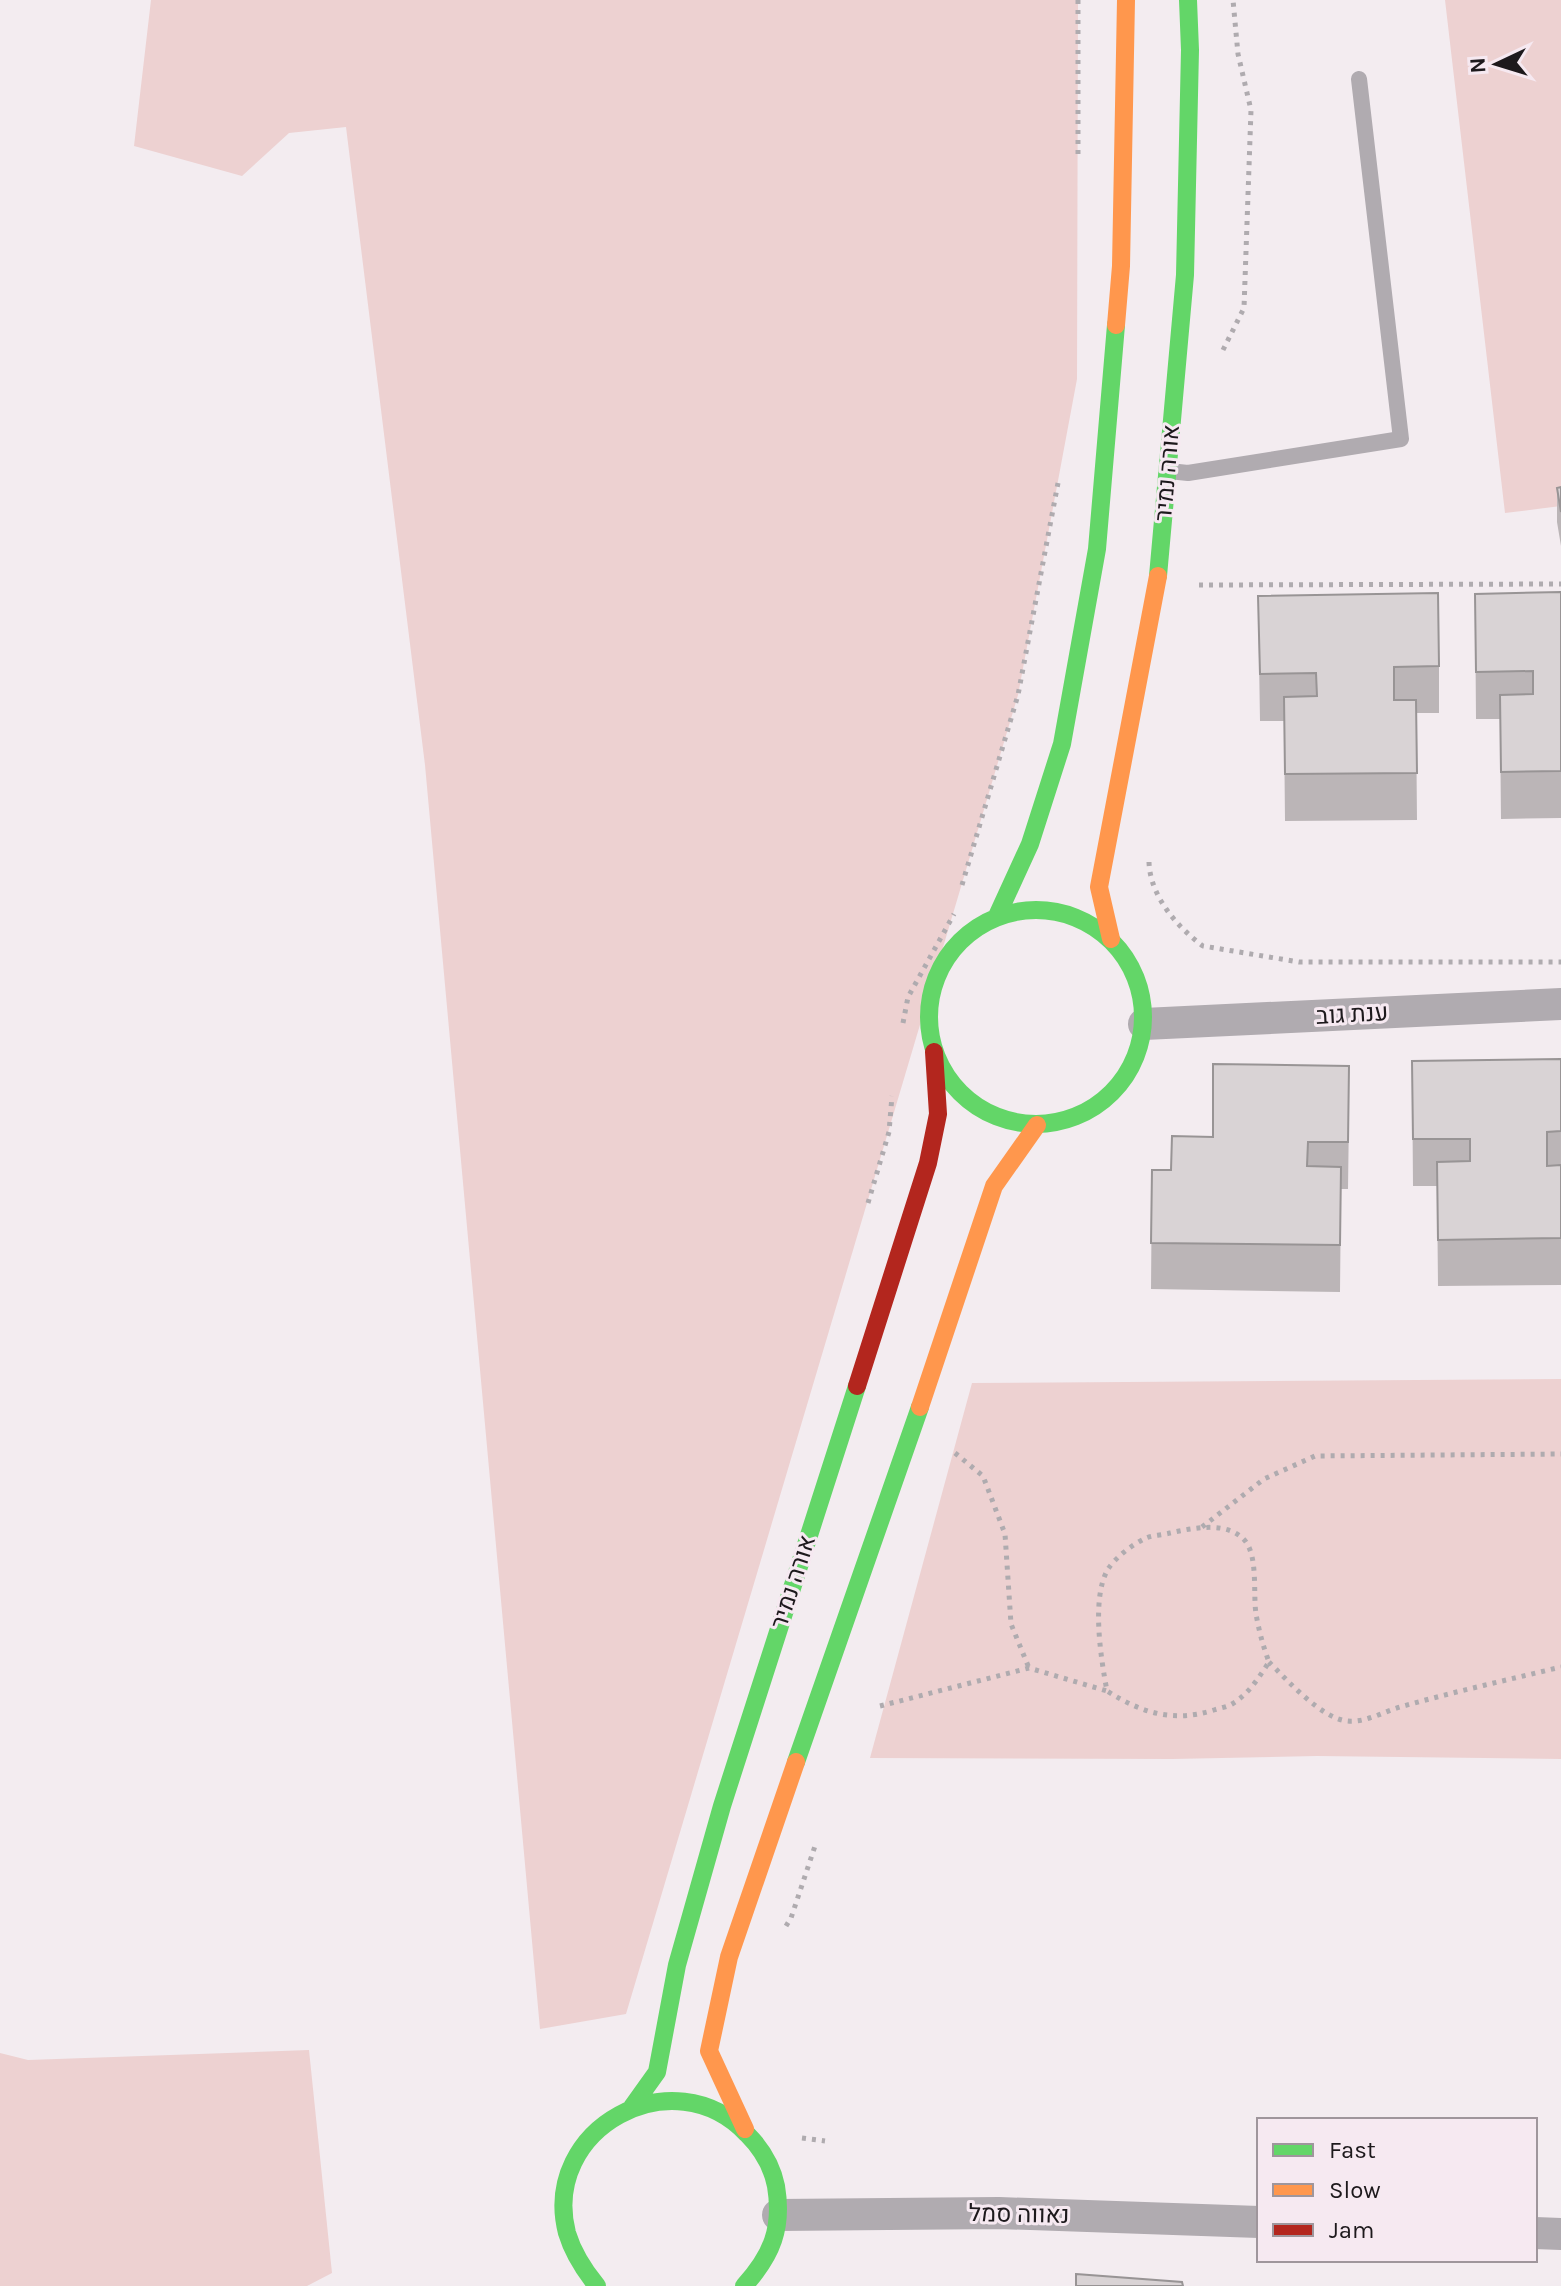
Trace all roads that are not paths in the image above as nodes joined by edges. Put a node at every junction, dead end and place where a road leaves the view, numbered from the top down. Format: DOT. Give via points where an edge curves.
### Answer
graph roads {
  1 [pos="1126,0"];
  2 [pos="1188,0"];
  3 [pos="1359,79"];
  4 [pos="1167,470"];
  5 [pos="997,916"];
  6 [pos="1111,939"];
  7 [pos="1561,1004"];
  8 [pos="1144,1024"];
  9 [pos="934,1052"];
  10 [pos="1037,1125"];
  11 [pos="632,2107"];
  12 [pos="745,2129"];
  13 [pos="778,2215"];
  14 [pos="1257,2222"];
  15 [pos="1537,2233"];
  16 [pos="1561,2234"];
  17 [pos="582,2277"];
  18 [pos="597,2286"];
  19 [pos="744,2286"];
  1 -- 5 [label="street" via="1121,266 1097,549 1062,744 1030,844"];
  2 -- 4 [label="street, אורה נמיר" via="1185,275"];
  3 -- 4 [label="lane" via="1401,439 1188,473"];
  4 -- 6 [label="street, אורה נמיר" via="1158,578 1099,887"];
  5 -- 6 [label="street" via="1024,909 1055,910 1085,920"];
  5 -- 9 [label="street" via="973,929 938,971 930,998"];
  6 -- 8 [label="street" via="1130,963 1141,993"];
  7 -- 8 [label="street, ענת גוב"];
  8 -- 10 [label="street" via="1128,1074 1111,1095 1066,1121"];
  9 -- 10 [label="street" via="946,1077 965,1098 987,1113"];
  9 -- 11 [label="street, אורה נמיר" via="938,1114 928,1163 722,1806 677,1965 657,2072"];
  10 -- 12 [label="street" via="994,1186 729,1957 709,2051"];
  11 -- 12 [label="street" via="659,2100 690,2101 720,2111"];
  11 -- 17 [label="street" via="588,2139 565,2188 564,2216"];
  12 -- 13 [label="street" via="771,2169"];
  13 -- 14 [label="street, נאווה סמל" via="999,2213"];
  13 -- 19 [label="street" via="774,2241"];
  15 -- 16 [label="street"];
  17 -- 18 [label="street"];
}
